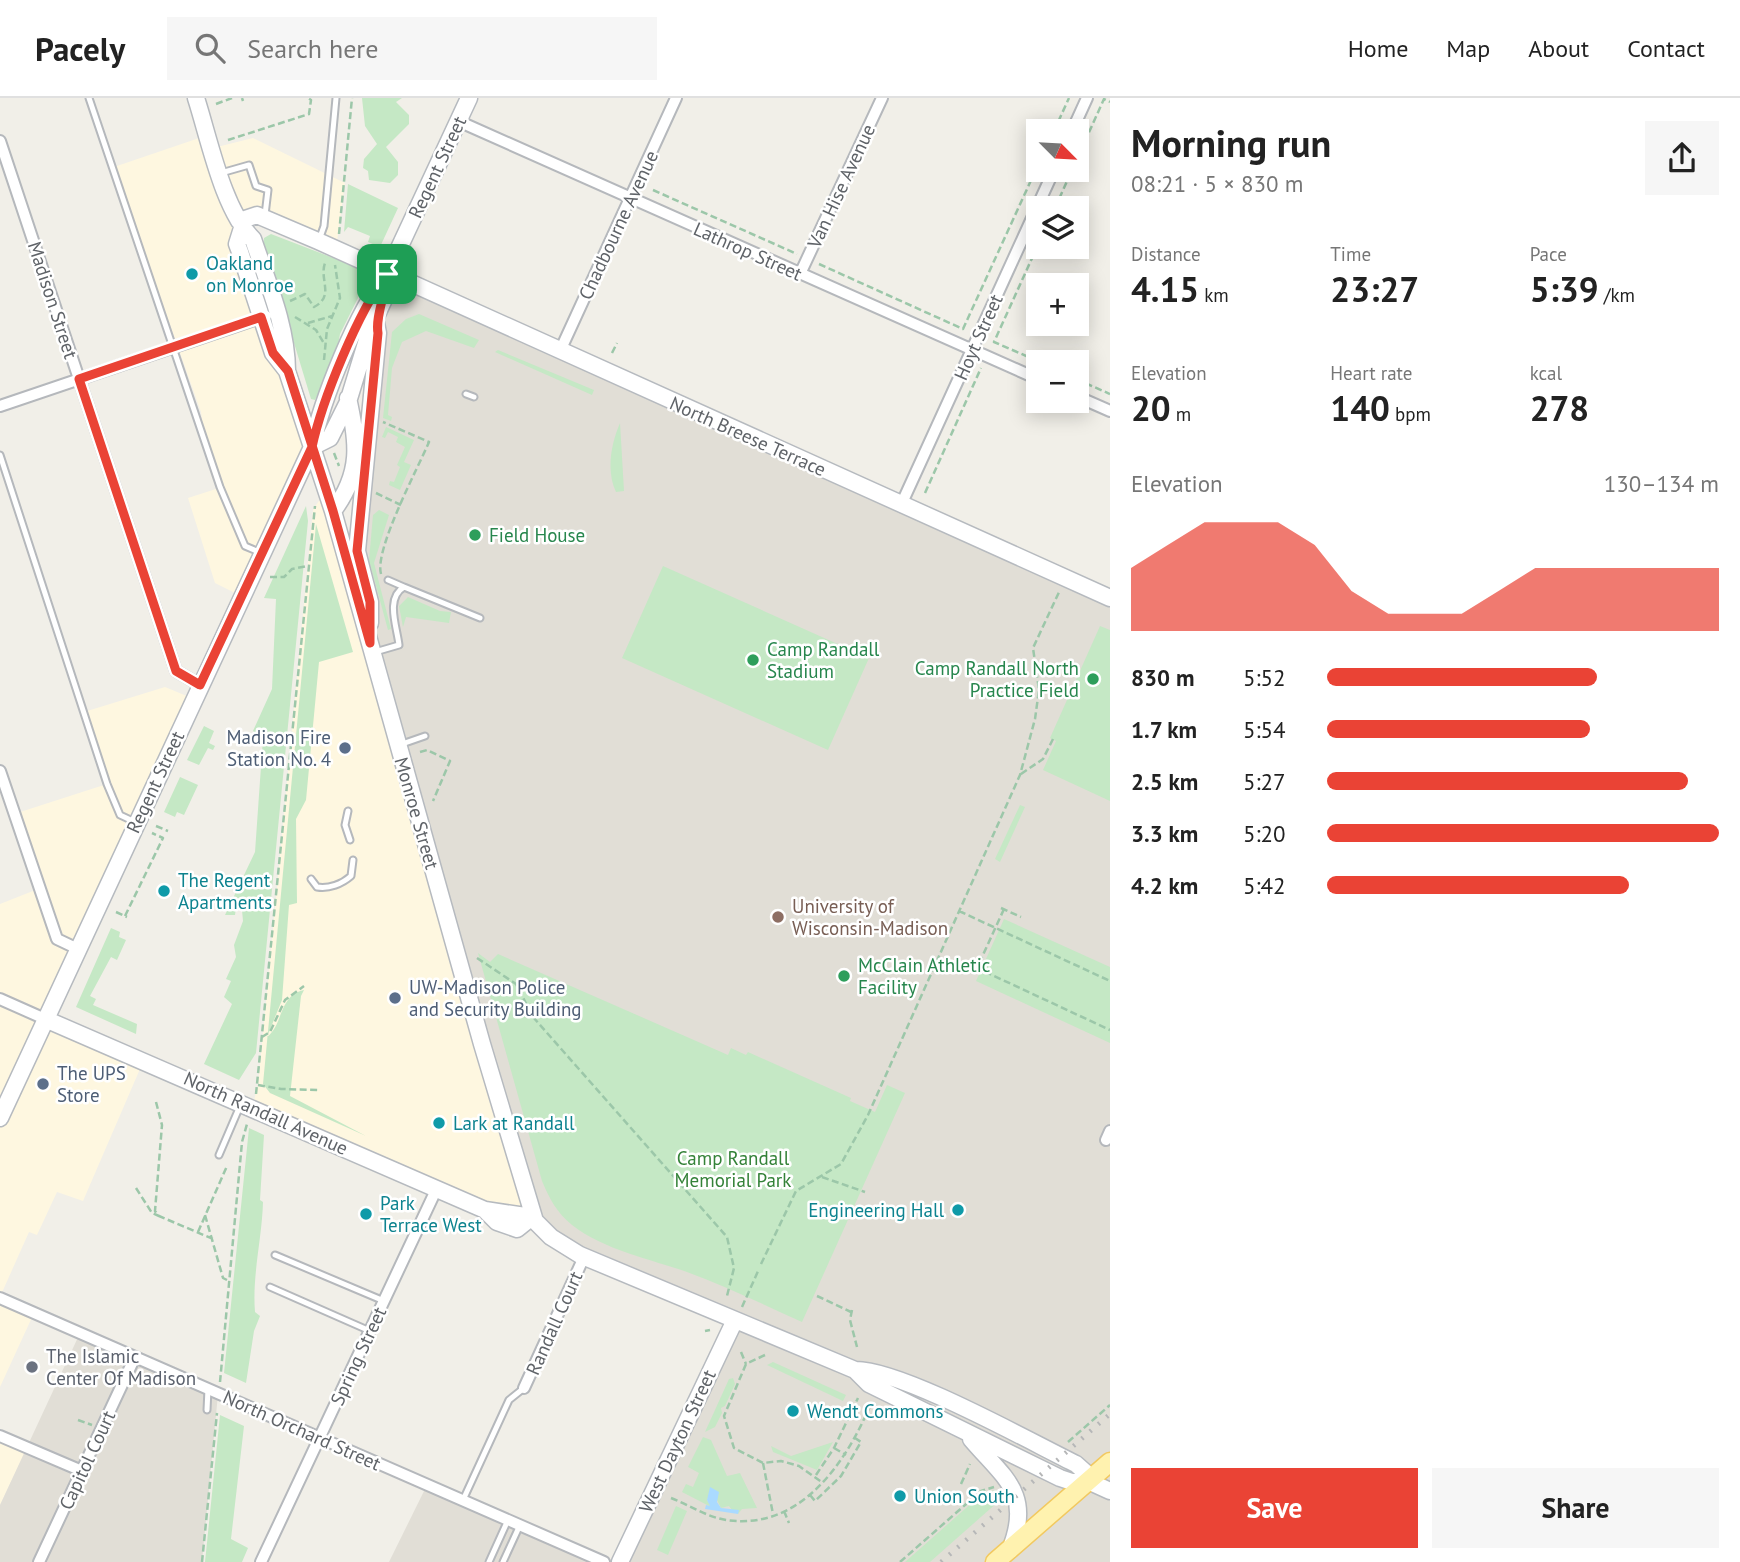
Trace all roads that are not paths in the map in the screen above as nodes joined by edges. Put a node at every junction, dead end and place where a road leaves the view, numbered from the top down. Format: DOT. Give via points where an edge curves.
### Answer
graph roads {
  1 [pos="89,98"];
  2 [pos="196,98"];
  3 [pos="336,98"];
  4 [pos="469,98"];
  5 [pos="676,98"];
  6 [pos="882,98"];
  7 [pos="1087,98"];
  8 [pos="1077,119"];
  9 [pos="458,121"];
  10 [pos="0,141"];
  11 [pos="221,173"];
  12 [pos="1049,182"];
  13 [pos="631,198"];
  14 [pos="265,218"];
  15 [pos="241,224"];
  16 [pos="318,241"];
  17 [pos="387,274"];
  18 [pos="800,274"];
  19 [pos="278,312"];
  20 [pos="376,323"];
  21 [pos="355,333"];
  22 [pos="172,348"];
  23 [pos="972,349"];
  24 [pos="560,351"];
  25 [pos="1026,374"];
  26 [pos="79,379"];
  27 [pos="466,394"];
  28 [pos="474,397"];
  29 [pos="348,402"];
  30 [pos="1089,402"];
  31 [pos="0,406"];
  32 [pos="1110,411"];
  33 [pos="312,447"];
  34 [pos="0,456"];
  35 [pos="901,505"];
  36 [pos="333,511"];
  37 [pos="261,553"];
  38 [pos="385,579"];
  39 [pos="404,587"];
  40 [pos="1110,598"];
  41 [pos="480,618"];
  42 [pos="371,648"];
  43 [pos="200,685"];
  44 [pos="425,736"];
  45 [pos="398,745"];
  46 [pos="0,772"];
  47 [pos="348,810"];
  48 [pos="136,823"];
  49 [pos="349,840"];
  50 [pos="353,860"];
  51 [pos="311,879"];
  52 [pos="78,949"];
  53 [pos="0,999"];
  54 [pos="46,1019"];
  55 [pos="241,1103"];
  56 [pos="0,1118"];
  57 [pos="219,1155"];
  58 [pos="437,1188"];
  59 [pos="532,1217"];
  60 [pos="275,1255"];
  61 [pos="584,1257"];
  62 [pos="270,1287"];
  63 [pos="0,1298"];
  64 [pos="384,1301"];
  65 [pos="735,1320"];
  66 [pos="370,1331"];
  67 [pos="135,1357"];
  68 [pos="855,1370"];
  69 [pos="524,1388"];
  70 [pos="208,1389"];
  71 [pos="206,1409"];
  72 [pos="981,1418"];
  73 [pos="964,1432"];
  74 [pos="0,1436"];
  75 [pos="320,1438"];
  76 [pos="1110,1462"];
  77 [pos="82,1471"];
  78 [pos="1088,1481"];
  79 [pos="1110,1491"];
  80 [pos="463,1500"];
  81 [pos="508,1520"];
  82 [pos="520,1525"];
  83 [pos="1010,1550"];
  84 [pos="38,1562"];
  85 [pos="261,1562"];
  86 [pos="489,1562"];
  87 [pos="503,1562"];
  88 [pos="604,1562"];
  89 [pos="620,1562"];
  90 [pos="995,1562"];
  1 -- 22 [label="lane"];
  2 -- 11 [label="main road, Monroe Street"];
  3 -- 16 [label="lane" via="324,226"];
  4 -- 9 [label="main road, Regent Street"];
  5 -- 13 [label="street, Chadbourne Avenue"];
  6 -- 18 [label="street, Van Hise Avenue"];
  7 -- 8 [label="street"];
  9 -- 13 [label="street, Lathrop Street"];
  9 -- 17 [label="main road, Regent Street"];
  10 -- 26 [label="street, Madison Street"];
  11 -- 14 [label="lane" via="249,165 256,186 268,190"];
  11 -- 15 [label="main road, Monroe Street"];
  12 -- 23 [label="street, Hoyt Street"];
  13 -- 18 [label="street, Lathrop Street"];
  13 -- 24 [label="street, Chadbourne Avenue"];
  14 -- 15 [label="main road" via="257,215"];
  14 -- 16 [label="main road, North Breese Terrace"];
  15 -- 19 [label="main road, Monroe Street" via="253,239"];
  16 -- 17 [label="main road, North Breese Terrace"];
  17 -- 20 [label="main road, Regent Street"];
  17 -- 21 [label="main road, Regent Street" via="373,291"];
  17 -- 24 [label="main road, North Breese Terrace"];
  18 -- 23 [label="street, Lathrop Street"];
  19 -- 22 [label="street"];
  19 -- 33 [label="main road, Monroe Street" via="288,371"];
  20 -- 29 [label="main road, Regent Street"];
  20 -- 42 [label="main road" via="357,551 370,602"];
  21 -- 29 [label="main road" via="346,387"];
  21 -- 33 [label="main road, Regent Street" via="319,412"];
  22 -- 26 [label="street"];
  22 -- 37 [label="lane" via="245,545"];
  23 -- 25 [label="street, Lathrop Street"];
  23 -- 35 [label="street, Hoyt Street"];
  24 -- 35 [label="main road, North Breese Terrace"];
  26 -- 31 [label="street"];
  26 -- 43 [label="street, Madison Street" via="176,671"];
  27 -- 28 [label="lane"];
  29 -- 33 [label="main road, Regent Street" via="330,438"];
  29 -- 36 [label="main road" via="356,431 354,461 350,486"];
  30 -- 32 [label="street"];
  33 -- 36 [label="main road, Monroe Street"];
  33 -- 37 [label="main road, Regent Street"];
  34 -- 48 [label="lane" via="107,784 120,816"];
  35 -- 40 [label="main road, North Breese Terrace"];
  36 -- 42 [label="main road, Monroe Street"];
  37 -- 43 [label="main road, Regent Street"];
  38 -- 39 [label="lane"];
  39 -- 41 [label="lane"];
  39 -- 42 [label="lane" via="393,602 399,645"];
  42 -- 45 [label="main road, Monroe Street"];
  43 -- 48 [label="main road, Regent Street"];
  44 -- 45 [label="lane"];
  45 -- 59 [label="main road, Monroe Street"];
  46 -- 52 [label="street" via="57,939"];
  47 -- 49 [label="lane"];
  48 -- 52 [label="main road, Regent Street"];
  50 -- 51 [label="lane" via="351,876 342,883 323,888"];
  52 -- 54 [label="main road, Regent Street"];
  53 -- 54 [label="street"];
  54 -- 55 [label="main road, North Randall Avenue"];
  54 -- 56 [label="main road, Regent Street"];
  55 -- 57 [label="lane"];
  55 -- 58 [label="main road, North Randall Avenue"];
  58 -- 59 [label="main road, North Randall Avenue" via="485,1210"];
  58 -- 64 [label="street, Spring Street"];
  59 -- 61 [label="main road" via="561,1244"];
  60 -- 64 [label="lane"];
  61 -- 65 [label="main road"];
  61 -- 69 [label="street, Randall Court"];
  62 -- 66 [label="lane"];
  63 -- 67 [label="street, North Orchard Street"];
  64 -- 66 [label="street, Spring Street"];
  65 -- 68 [label="main road"];
  65 -- 89 [label="main road, West Dayton Street"];
  66 -- 75 [label="street, Spring Street"];
  67 -- 70 [label="street, North Orchard Street"];
  67 -- 77 [label="street, Capitol Court"];
  68 -- 72 [label="main road" via="875,1371"];
  68 -- 73 [label="main road" via="869,1384"];
  69 -- 80 [label="lane" via="509,1400"];
  70 -- 71 [label="lane"];
  70 -- 75 [label="street, North Orchard Street"];
  72 -- 73 [label="street"];
  72 -- 78 [label="main road" via="1076,1464"];
  73 -- 78 [label="main road" via="1068,1481"];
  73 -- 83 [label="main road" via="1013,1487 1020,1517"];
  74 -- 77 [label="street"];
  75 -- 80 [label="street, North Orchard Street"];
  75 -- 85 [label="street, Spring Street"];
  76 -- 78 [label="main road"];
  77 -- 84 [label="street, Capitol Court"];
  78 -- 79 [label="main road"];
  78 -- 83 [label="main road"];
  80 -- 81 [label="street, North Orchard Street"];
  81 -- 82 [label="street, North Orchard Street"];
  81 -- 86 [label="lane"];
  82 -- 87 [label="lane"];
  82 -- 88 [label="street, North Orchard Street"];
  83 -- 90 [label="main road"];
}
